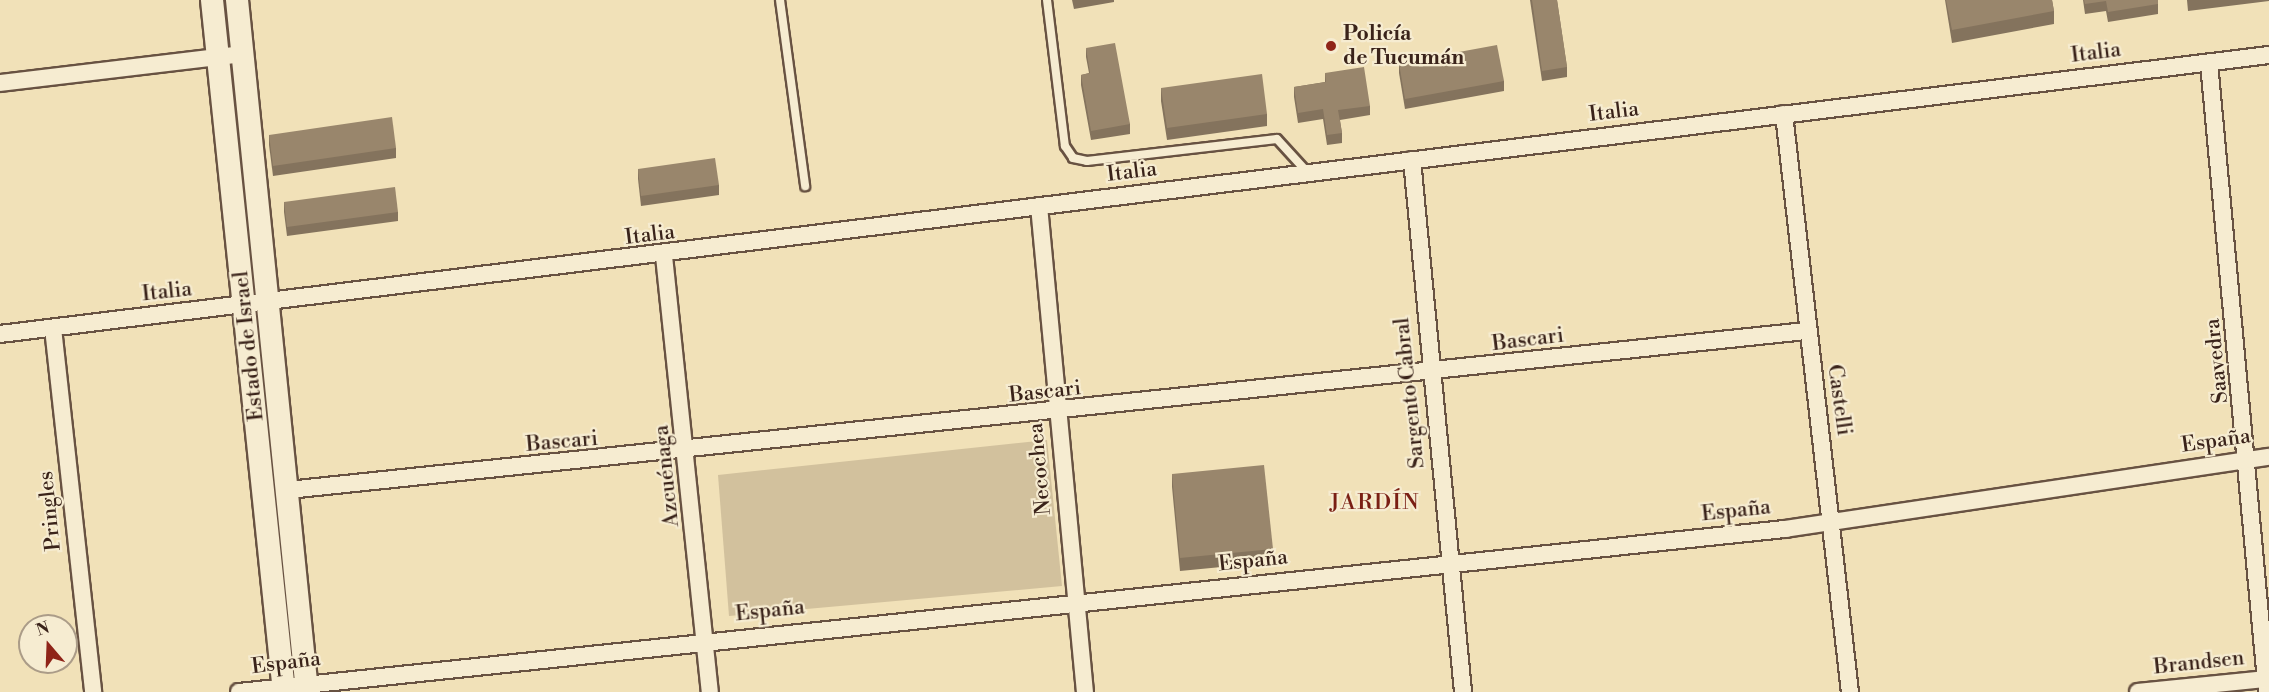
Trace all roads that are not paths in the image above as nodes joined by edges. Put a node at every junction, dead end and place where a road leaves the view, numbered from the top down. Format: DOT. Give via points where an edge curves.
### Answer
graph roads {
  1 [pos="212,0"];
  2 [pos="237,0"];
  3 [pos="780,0"];
  4 [pos="1047,0"];
  5 [pos="243,54"];
  6 [pos="2269,55"];
  7 [pos="218,56"];
  8 [pos="2209,63"];
  9 [pos="0,83"];
  10 [pos="1784,114"];
  11 [pos="1412,160"];
  12 [pos="1309,173"];
  13 [pos="805,186"];
  14 [pos="1039,206"];
  15 [pos="664,256"];
  16 [pos="268,305"];
  17 [pos="245,306"];
  18 [pos="53,328"];
  19 [pos="1807,331"];
  20 [pos="0,334"];
  21 [pos="1428,374"];
  22 [pos="1058,413"];
  23 [pos="687,453"];
  24 [pos="2269,457"];
  25 [pos="2250,459"];
  26 [pos="288,490"];
  27 [pos="1833,519"];
  28 [pos="1452,562"];
  29 [pos="1075,602"];
  30 [pos="705,640"];
  31 [pos="2266,685"];
  32 [pos="307,688"];
  33 [pos="283,689"];
  34 [pos="92,690"];
  35 [pos="239,692"];
  36 [pos="710,692"];
  37 [pos="1085,692"];
  38 [pos="1463,692"];
  39 [pos="1850,692"];
  40 [pos="2138,692"];
  1 -- 7 [label="main road, Estado de Israel"];
  2 -- 5 [label="main road, Estado de Israel"];
  3 -- 13 [label="lane"];
  4 -- 12 [label="lane" via="1065,146 1073,158 1087,161 1277,139"];
  5 -- 7 [label="street"];
  5 -- 16 [label="main road, Estado de Israel"];
  6 -- 8 [label="street, Italia"];
  7 -- 9 [label="street"];
  7 -- 17 [label="main road, Estado de Israel"];
  8 -- 10 [label="street, Italia"];
  8 -- 25 [label="street, Saavedra"];
  10 -- 11 [label="street, Italia"];
  10 -- 19 [label="street, Castelli"];
  11 -- 12 [label="street, Italia"];
  11 -- 21 [label="street, Sargento Cabral"];
  12 -- 14 [label="street, Italia"];
  14 -- 15 [label="street, Italia"];
  14 -- 22 [label="street, Necochea"];
  15 -- 16 [label="street, Italia"];
  15 -- 23 [label="street, Azcuénaga"];
  16 -- 17 [label="street, Italia"];
  16 -- 26 [label="main road, Estado de Israel"];
  17 -- 18 [label="street, Italia"];
  17 -- 33 [label="main road, Estado de Israel"];
  18 -- 20 [label="street, Italia"];
  18 -- 34 [label="street, Pringles"];
  19 -- 21 [label="street, Bascari"];
  19 -- 27 [label="street, Castelli"];
  21 -- 22 [label="street, Bascari"];
  21 -- 28 [label="street, Sargento Cabral"];
  22 -- 23 [label="street, Bascari"];
  22 -- 29 [label="street, Necochea"];
  23 -- 26 [label="street, Bascari"];
  23 -- 30 [label="street, Azcuénaga"];
  24 -- 25 [label="street, España"];
  25 -- 27 [label="street, España"];
  25 -- 31 [label="street, Saavedra"];
  26 -- 32 [label="main road, Estado de Israel"];
  27 -- 28 [label="street, España" via="1785,529"];
  27 -- 39 [label="street, Castelli"];
  28 -- 29 [label="street, España"];
  28 -- 38 [label="street, Sargento Cabral"];
  29 -- 30 [label="street, España"];
  29 -- 37 [label="street, Necochea"];
  30 -- 32 [label="street, España"];
  30 -- 36 [label="street, Azcuénaga"];
  31 -- 40 [label="street, Brandsen"];
  32 -- 33 [label="street, España"];
  33 -- 35 [label="street, España"];
}
